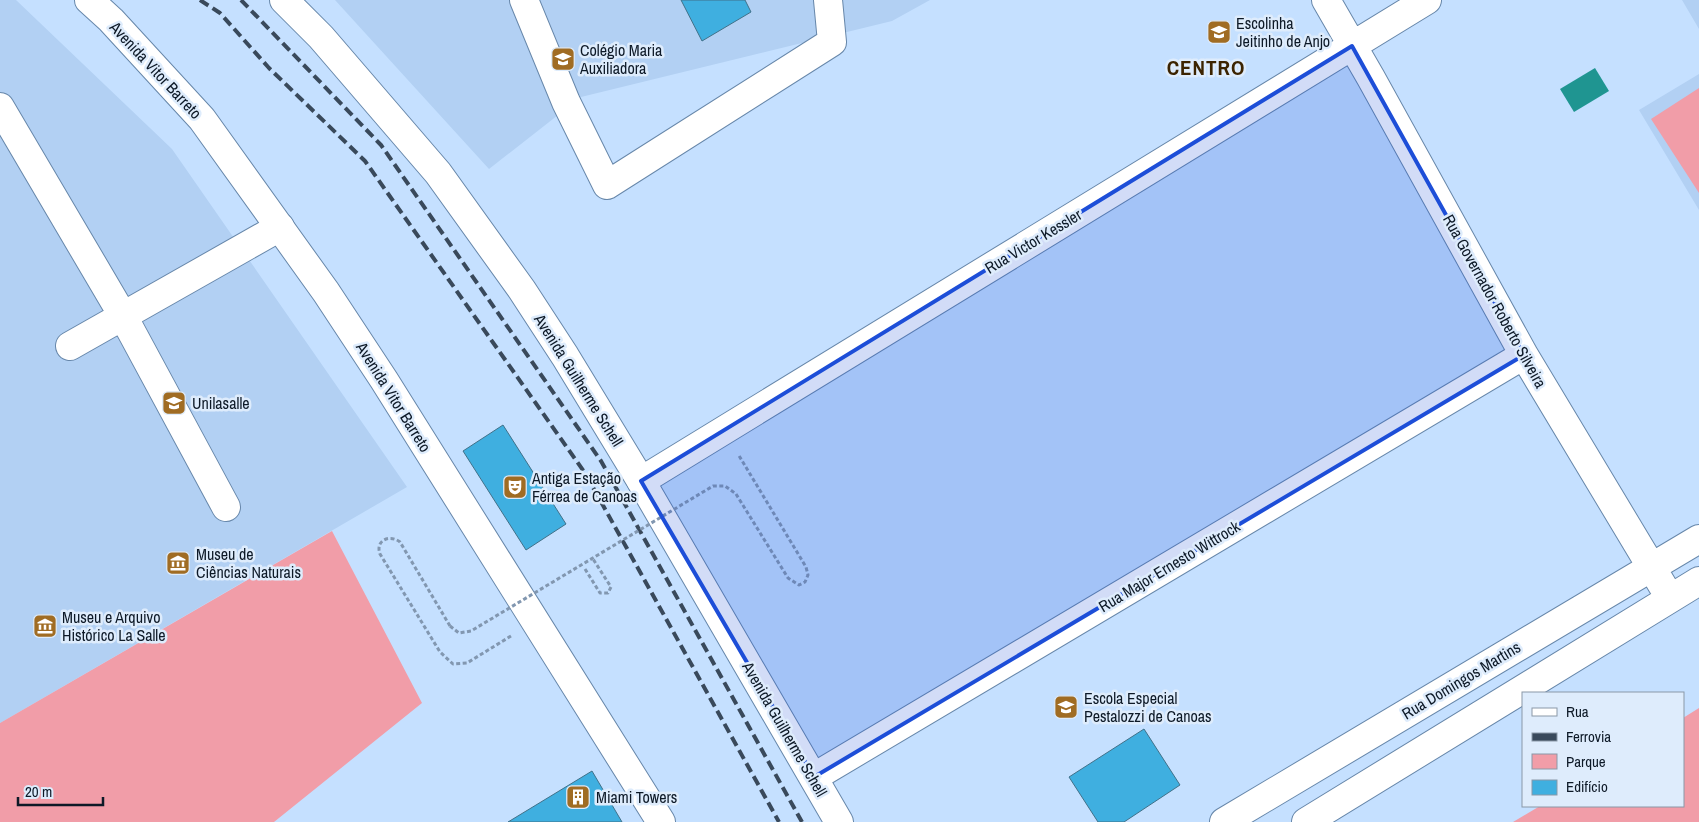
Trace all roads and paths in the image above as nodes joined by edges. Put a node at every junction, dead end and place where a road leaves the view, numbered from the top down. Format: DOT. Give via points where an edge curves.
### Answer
graph roads {
  1 [pos="89,0"];
  2 [pos="284,0"];
  3 [pos="524,0"];
  4 [pos="828,0"];
  5 [pos="1326,0"];
  6 [pos="1427,0"];
  7 [pos="1352,46"];
  8 [pos="0,107"];
  9 [pos="280,227"];
  10 [pos="122,316"];
  11 [pos="70,346"];
  12 [pos="1524,355"];
  13 [pos="742,460"];
  14 [pos="640,481"];
  15 [pos="226,507"];
  16 [pos="1699,539"];
  17 [pos="593,559"];
  18 [pos="1651,567"];
  19 [pos="585,569"];
  20 [pos="1699,581"];
  21 [pos="1670,598"];
  22 [pos="534,621"];
  23 [pos="814,777"];
  24 [pos="661,822"];
  25 [pos="839,822"];
  26 [pos="1224,822"];
  27 [pos="1306,822"];
  1 -- 9 [label="street, Avenida Vitor Barreto" via="202,119"];
  2 -- 14 [label="street, Avenida Guilherme Schell" via="321,37 444,181 522,290"];
  3 -- 4 [label="street" via="566,102 607,186 832,42"];
  5 -- 7 [label="street, Rua Governador Roberto Silveira"];
  6 -- 7 [label="street, Rua Victor Kessler"];
  7 -- 12 [label="street, Rua Governador Roberto Silveira"];
  7 -- 14 [label="street, Rua Victor Kessler"];
  8 -- 10 [label="street"];
  9 -- 10 [label="street"];
  9 -- 22 [label="street, Avenida Vitor Barreto" via="384,380"];
  10 -- 11 [label="street"];
  10 -- 15 [label="street"];
  12 -- 18 [label="street, Rua Governador Roberto Silveira"];
  12 -- 23 [label="street, Rua Major Ernesto Wittrock"];
  13 -- 17 [label="path, bridge" via="806,567 805,582 799,585 788,578 736,494 725,486 713,486"];
  14 -- 23 [label="street, Avenida Guilherme Schell"];
  16 -- 18 [label="street, Rua Domingos Martins"];
  17 -- 19 [label="path" via="611,587 608,593 600,593"];
  17 -- 22 [label="path, bridge" via="459,634 450,626 400,542 392,538 381,541 379,551 440,652 453,664 467,662"];
  18 -- 21 [label="street, Rua Governador Roberto Silveira"];
  18 -- 26 [label="street, Rua Domingos Martins"];
  20 -- 21 [label="street"];
  21 -- 27 [label="street"];
  22 -- 24 [label="street, Avenida Vitor Barreto"];
  23 -- 25 [label="street, Avenida Guilherme Schell"];
}
